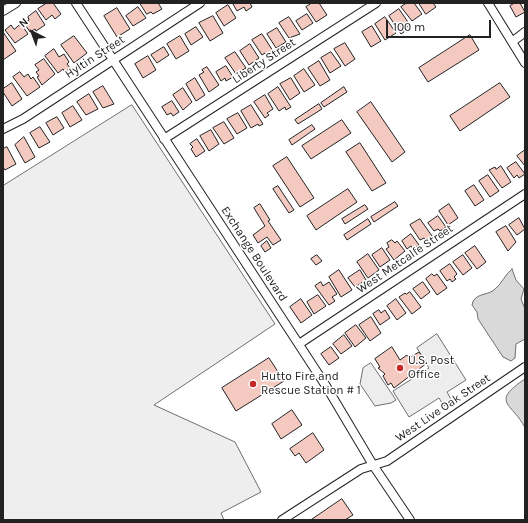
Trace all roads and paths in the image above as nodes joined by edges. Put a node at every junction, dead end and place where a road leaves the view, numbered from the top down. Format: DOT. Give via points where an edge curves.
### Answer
graph roads {
  1 [pos="16,3"];
  2 [pos="76,3"];
  3 [pos="200,3"];
  4 [pos="376,3"];
  5 [pos="488,3"];
  6 [pos="3,11"];
  7 [pos="525,32"];
  8 [pos="512,42"];
  9 [pos="113,60"];
  10 [pos="525,63"];
  11 [pos="3,129"];
  12 [pos="164,139"];
  13 [pos="525,194"];
  14 [pos="299,344"];
  15 [pos="525,367"];
  16 [pos="373,465"];
  17 [pos="282,520"];
  18 [pos="410,520"];
  1 -- 6 [label="street"];
  2 -- 9 [label="street, Exchange Boulevard"];
  3 -- 9 [label="street, Hyltin Street"];
  4 -- 12 [label="street, Liberty Street"];
  5 -- 8 [label="street"];
  7 -- 8 [label="street"];
  8 -- 10 [label="street"];
  9 -- 11 [label="street, Hyltin Street" via="23,119"];
  9 -- 12 [label="street, Exchange Boulevard"];
  12 -- 14 [label="street, Exchange Boulevard"];
  13 -- 14 [label="street, West Metcalfe Street"];
  14 -- 16 [label="street, Exchange Boulevard"];
  15 -- 16 [label="street, West Live Oak Street" via="387,461"];
  16 -- 17 [label="street, West Live Oak Street" via="361,469"];
  16 -- 18 [label="street, Exchange Boulevard"];
}
